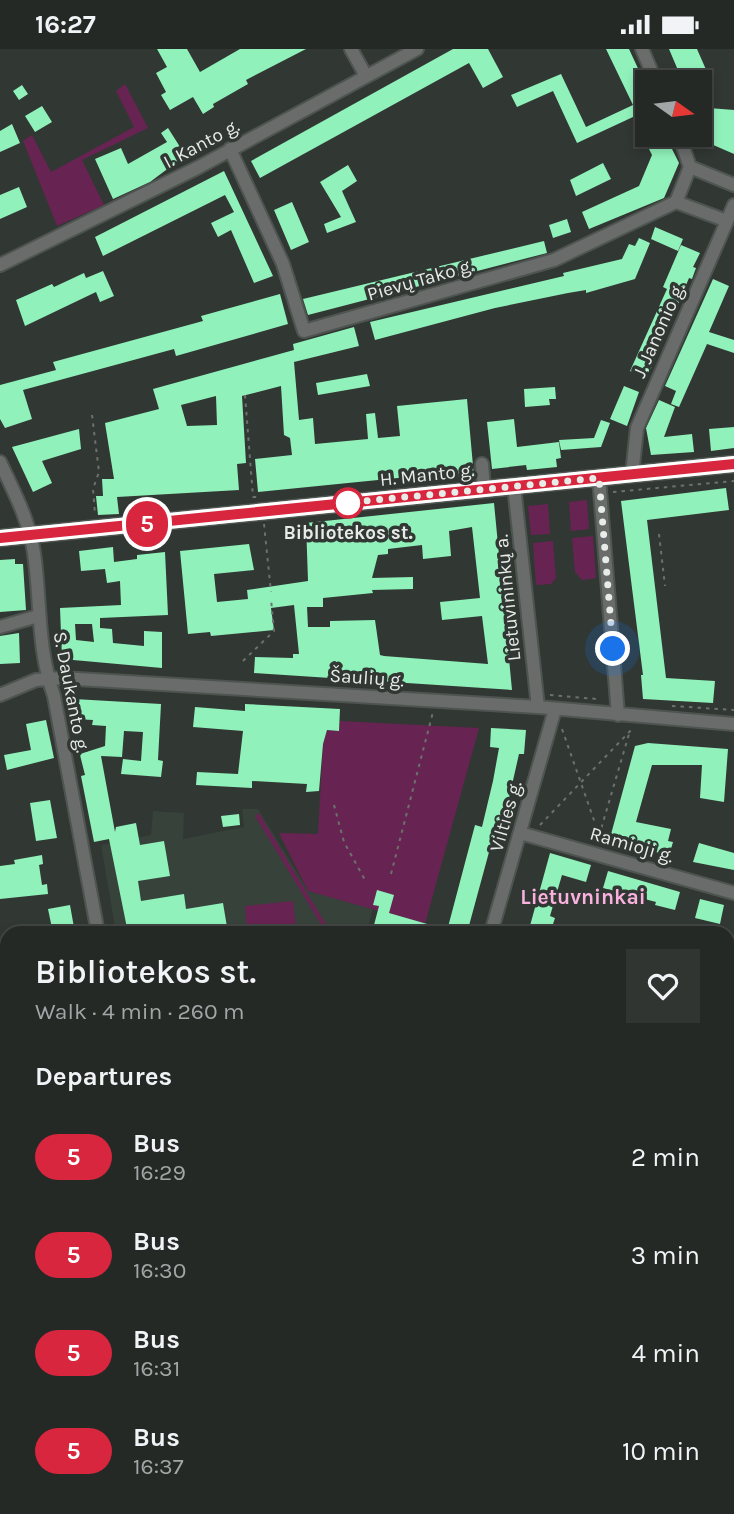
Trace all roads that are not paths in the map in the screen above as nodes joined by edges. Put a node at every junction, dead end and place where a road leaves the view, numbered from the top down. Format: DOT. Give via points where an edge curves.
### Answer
graph roads {
  1 [pos="351,49"];
  2 [pos="417,49"];
  3 [pos="642,49"];
  4 [pos="651,70"];
  5 [pos="366,76"];
  6 [pos="683,147"];
  7 [pos="230,149"];
  8 [pos="690,167"];
  9 [pos="734,185"];
  10 [pos="676,202"];
  11 [pos="734,205"];
  12 [pos="727,221"];
  13 [pos="0,265"];
  14 [pos="0,462"];
  15 [pos="482,464"];
  16 [pos="734,464"];
  17 [pos="632,475"];
  18 [pos="514,486"];
  19 [pos="600,486"];
  20 [pos="484,489"];
  21 [pos="30,536"];
  22 [pos="0,538"];
  23 [pos="38,617"];
  24 [pos="0,627"];
  25 [pos="48,678"];
  26 [pos="0,695"];
  27 [pos="538,707"];
  28 [pos="555,709"];
  29 [pos="618,715"];
  30 [pos="734,724"];
  31 [pos="524,834"];
  32 [pos="734,893"];
  33 [pos="97,926"];
  34 [pos="493,926"];
  1 -- 5 [label="street"];
  2 -- 5 [label="street, I. Kanto g."];
  3 -- 4 [label="street"];
  5 -- 7 [label="street, I. Kanto g."];
  6 -- 8 [label="street"];
  7 -- 10 [label="street, Pievų Tako g." via="283,264 304,331 554,260"];
  7 -- 13 [label="street, I. Kanto g."];
  8 -- 9 [label="street"];
  8 -- 10 [label="street"];
  10 -- 12 [label="street"];
  11 -- 12 [label="street, J. Janonio g."];
  12 -- 17 [label="street, J. Janonio g." via="637,428"];
  14 -- 21 [label="street, S. Daukanto g."];
  15 -- 20 [label="street"];
  16 -- 17 [label="main road, H. Manto g."];
  17 -- 19 [label="main road, H. Manto g."];
  18 -- 19 [label="main road, H. Manto g."];
  18 -- 20 [label="main road, H. Manto g."];
  18 -- 27 [label="street, Lietuvininkų a."];
  19 -- 29 [label="street"];
  20 -- 21 [label="main road, H. Manto g."];
  21 -- 22 [label="main road, H. Manto g."];
  21 -- 23 [label="street, S. Daukanto g."];
  23 -- 24 [label="street"];
  23 -- 25 [label="street, S. Daukanto g."];
  25 -- 26 [label="street, Šaulių g."];
  25 -- 27 [label="street, Šaulių g."];
  25 -- 33 [label="street, S. Daukanto g."];
  27 -- 28 [label="street, Šaulių g."];
  28 -- 29 [label="street, Šaulių g."];
  28 -- 31 [label="street, Vilties g."];
  29 -- 30 [label="street, Šaulių g."];
  31 -- 32 [label="street, Ramioji g."];
  31 -- 34 [label="street, Vilties g."];
}
